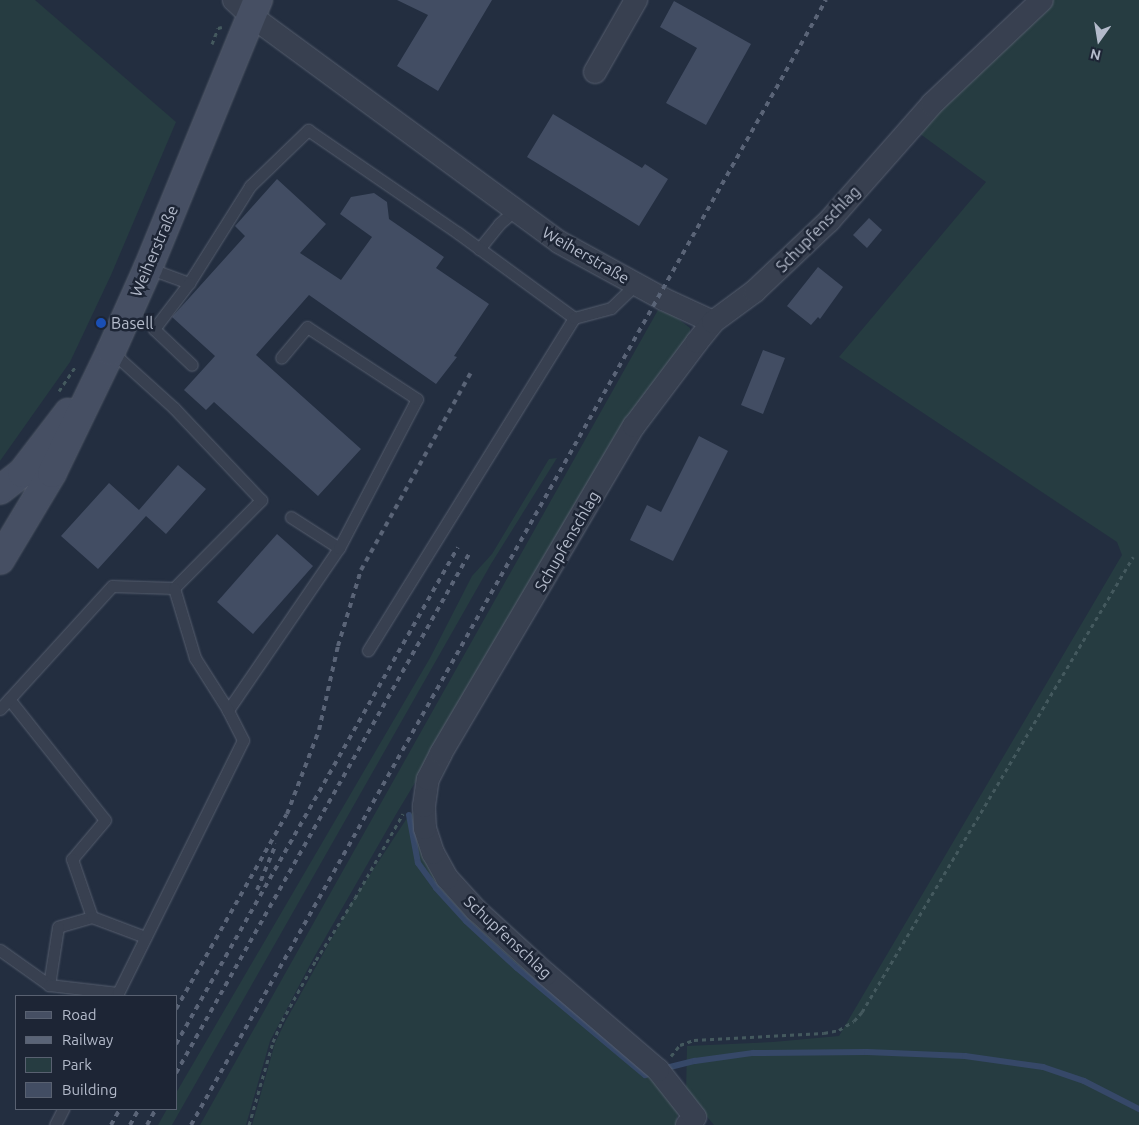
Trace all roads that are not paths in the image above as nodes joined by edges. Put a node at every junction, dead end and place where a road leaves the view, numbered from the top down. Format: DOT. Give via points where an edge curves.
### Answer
graph roads {
  1 [pos="636,0"];
  2 [pos="1042,0"];
  3 [pos="247,5"];
  4 [pos="595,72"];
  5 [pos="515,210"];
  6 [pos="479,249"];
  7 [pos="148,268"];
  8 [pos="188,283"];
  9 [pos="636,284"];
  10 [pos="574,318"];
  11 [pos="713,322"];
  12 [pos="108,358"];
  13 [pos="281,358"];
  14 [pos="192,365"];
  15 [pos="0,490"];
  16 [pos="291,517"];
  17 [pos="339,548"];
  18 [pos="0,560"];
  19 [pos="174,588"];
  20 [pos="368,650"];
  21 [pos="9,700"];
  22 [pos="0,709"];
  23 [pos="228,710"];
  24 [pos="92,917"];
  25 [pos="145,937"];
  26 [pos="0,950"];
  27 [pos="48,985"];
  28 [pos="117,995"];
  29 [pos="62,1110"];
  30 [pos="696,1122"];
  31 [pos="55,1125"];
  1 -- 4 [label="street"];
  2 -- 11 [label="street, Schupfenschlag" via="932,104 822,228 755,291"];
  3 -- 5 [label="street, Weiherstraße"];
  3 -- 7 [label="street, Weiherstraße"];
  5 -- 6 [label="lane"];
  5 -- 9 [label="street, Weiherstraße" via="559,242"];
  6 -- 8 [label="lane" via="308,130 250,186"];
  6 -- 10 [label="lane"];
  7 -- 8 [label="lane"];
  7 -- 12 [label="street, Weiherstraße"];
  8 -- 14 [label="lane" via="154,329"];
  9 -- 10 [label="lane" via="611,308"];
  9 -- 11 [label="street, Weiherstraße"];
  10 -- 20 [label="lane"];
  11 -- 30 [label="street, Schupfenschlag" via="634,426 441,753 425,790 424,828 433,854 447,878 476,910 658,1070"];
  12 -- 15 [label="street" via="22,473"];
  12 -- 18 [label="street, Weiherstraße" via="52,473"];
  12 -- 19 [label="lane" via="174,408 261,500"];
  13 -- 17 [label="lane" via="308,327 417,399"];
  16 -- 17 [label="lane"];
  17 -- 23 [label="lane"];
  19 -- 21 [label="lane" via="112,586"];
  19 -- 23 [label="lane" via="195,658"];
  21 -- 22 [label="lane"];
  21 -- 24 [label="lane" via="105,820 72,859"];
  23 -- 25 [label="lane" via="243,740"];
  24 -- 25 [label="lane"];
  24 -- 27 [label="lane" via="58,927"];
  25 -- 28 [label="lane"];
  26 -- 27 [label="lane"];
  27 -- 28 [label="lane"];
  29 -- 31 [label="lane"];
}
